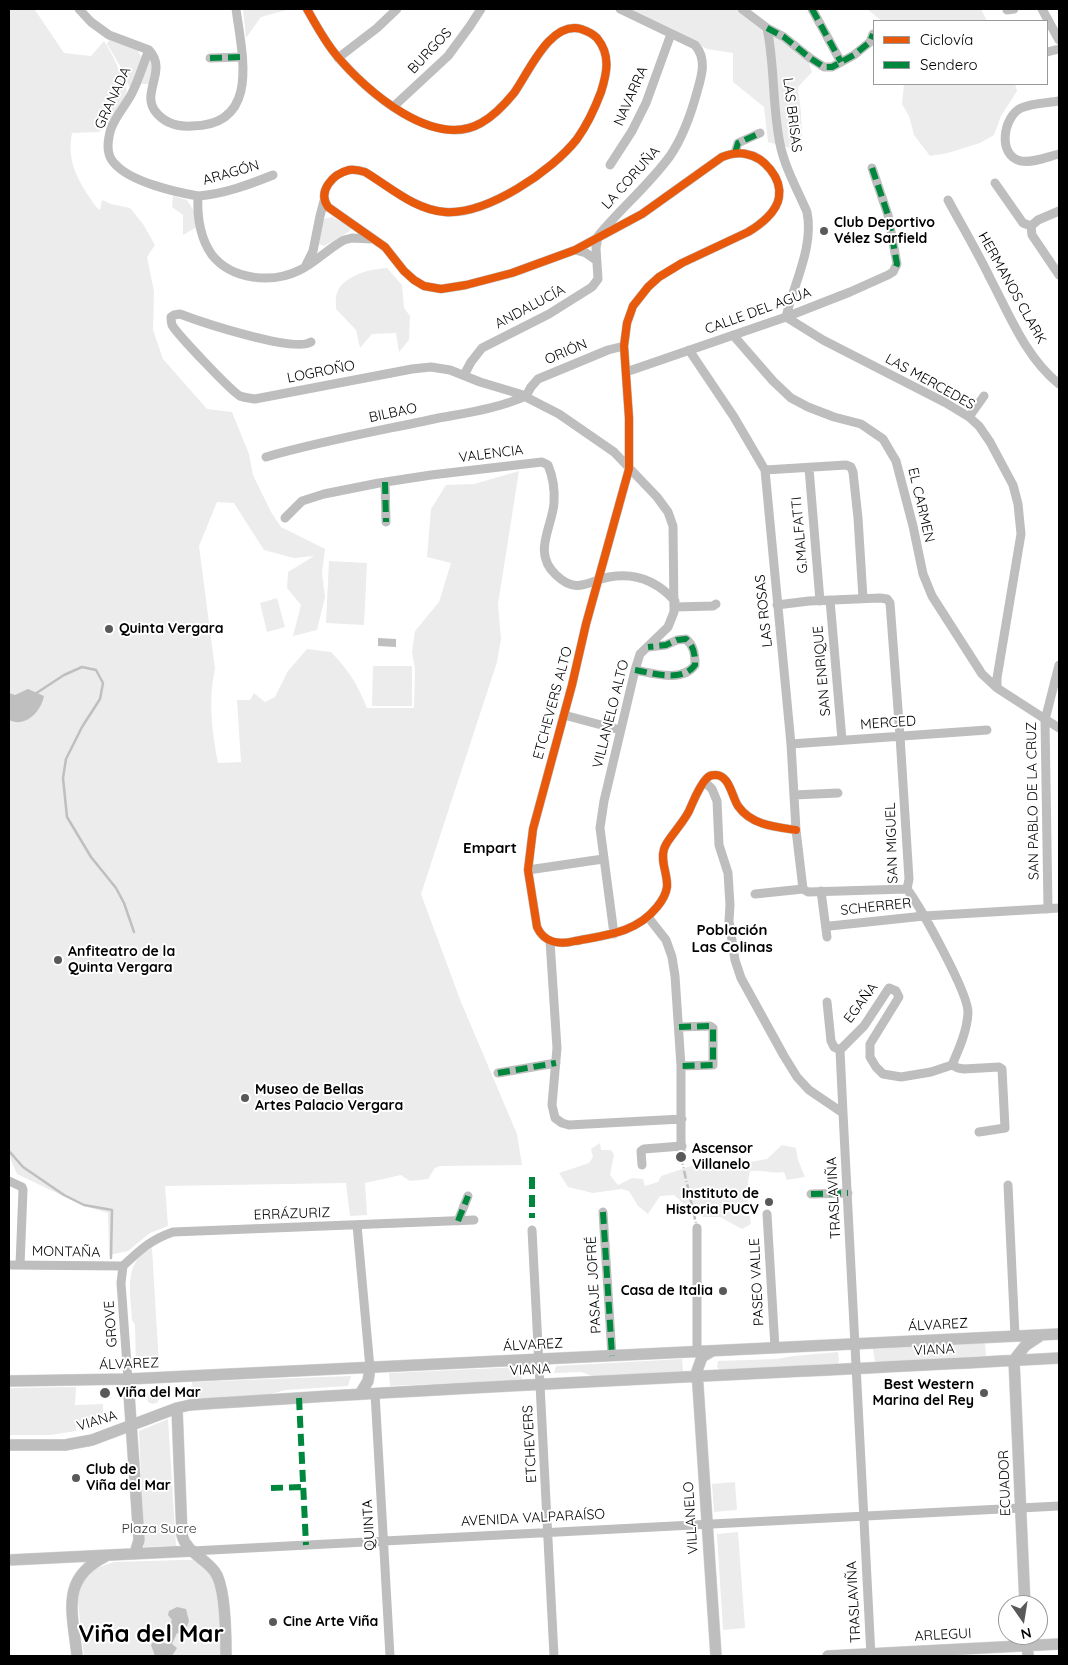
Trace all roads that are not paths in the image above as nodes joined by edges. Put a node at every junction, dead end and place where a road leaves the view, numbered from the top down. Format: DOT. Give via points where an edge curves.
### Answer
graph roads {
  1 [pos="79,9"];
  2 [pos="236,9"];
  3 [pos="307,9"];
  4 [pos="396,9"];
  5 [pos="481,9"];
  6 [pos="620,9"];
  7 [pos="742,9"];
  8 [pos="812,9"];
  9 [pos="1042,9"];
  10 [pos="767,28"];
  11 [pos="671,34"];
  12 [pos="873,34"];
  13 [pos="1059,40"];
  14 [pos="149,50"];
  15 [pos="242,57"];
  16 [pos="210,58"];
  17 [pos="338,58"];
  18 [pos="841,62"];
  19 [pos="1059,101"];
  20 [pos="393,106"];
  21 [pos="760,134"];
  22 [pos="735,153"];
  23 [pos="1059,154"];
  24 [pos="610,165"];
  25 [pos="872,168"];
  26 [pos="272,175"];
  27 [pos="995,183"];
  28 [pos="198,196"];
  29 [pos="948,200"];
  30 [pos="324,201"];
  31 [pos="1059,211"];
  32 [pos="338,214"];
  33 [pos="320,216"];
  34 [pos="1031,226"];
  35 [pos="356,227"];
  36 [pos="598,237"];
  37 [pos="352,238"];
  38 [pos="372,238"];
  39 [pos="314,245"];
  40 [pos="330,249"];
  41 [pos="575,250"];
  42 [pos="596,260"];
  43 [pos="306,265"];
  44 [pos="1059,275"];
  45 [pos="786,317"];
  46 [pos="733,336"];
  47 [pos="311,342"];
  48 [pos="624,346"];
  49 [pos="689,350"];
  50 [pos="626,372"];
  51 [pos="464,375"];
  52 [pos="1059,384"];
  53 [pos="526,396"];
  54 [pos="984,396"];
  55 [pos="969,417"];
  56 [pos="266,457"];
  57 [pos="808,468"];
  58 [pos="629,469"];
  59 [pos="765,470"];
  60 [pos="385,482"];
  61 [pos="285,518"];
  62 [pos="386,522"];
  63 [pos="598,581"];
  64 [pos="863,598"];
  65 [pos="830,600"];
  66 [pos="820,601"];
  67 [pos="675,604"];
  68 [pos="716,604"];
  69 [pos="777,605"];
  70 [pos="648,647"];
  71 [pos="1059,665"];
  72 [pos="634,670"];
  73 [pos="996,688"];
  74 [pos="564,715"];
  75 [pos="1045,720"];
  76 [pos="1034,723"];
  77 [pos="1059,728"];
  78 [pos="620,730"];
  79 [pos="987,730"];
  80 [pos="900,736"];
  81 [pos="842,740"];
  82 [pos="791,744"];
  83 [pos="705,782"];
  84 [pos="838,793"];
  85 [pos="794,795"];
  86 [pos="796,830"];
  87 [pos="603,859"];
  88 [pos="528,870"];
  89 [pos="802,889"];
  90 [pos="907,889"];
  91 [pos="820,892"];
  92 [pos="755,894"];
  93 [pos="1059,908"];
  94 [pos="1048,909"];
  95 [pos="924,916"];
  96 [pos="648,918"];
  97 [pos="830,926"];
  98 [pos="614,934"];
  99 [pos="826,938"];
  100 [pos="550,941"];
  101 [pos="828,1002"];
  102 [pos="679,1027"];
  103 [pos="840,1050"];
  104 [pos="556,1062"];
  105 [pos="952,1065"];
  106 [pos="681,1066"];
  107 [pos="498,1073"];
  108 [pos="843,1114"];
  109 [pos="682,1119"];
  110 [pos="979,1132"];
  111 [pos="682,1146"];
  112 [pos="681,1157"];
  113 [pos="642,1165"];
  114 [pos="9,1181"];
  115 [pos="1008,1185"];
  116 [pos="848,1193"];
  117 [pos="811,1194"];
  118 [pos="468,1196"];
  119 [pos="604,1212"];
  120 [pos="767,1214"];
  121 [pos="474,1220"];
  122 [pos="458,1221"];
  123 [pos="357,1225"];
  124 [pos="697,1228"];
  125 [pos="532,1230"];
  126 [pos="9,1265"];
  127 [pos="20,1265"];
  128 [pos="124,1266"];
  129 [pos="1059,1334"];
  130 [pos="1041,1335"];
  131 [pos="1015,1336"];
  132 [pos="855,1344"];
  133 [pos="775,1348"];
  134 [pos="713,1351"];
  135 [pos="696,1352"];
  136 [pos="612,1356"];
  137 [pos="1059,1358"];
  138 [pos="540,1360"];
  139 [pos="1014,1360"];
  140 [pos="370,1368"];
  141 [pos="856,1369"];
  142 [pos="698,1377"];
  143 [pos="128,1379"];
  144 [pos="9,1381"];
  145 [pos="540,1384"];
  146 [pos="375,1393"];
  147 [pos="360,1394"];
  148 [pos="177,1408"];
  149 [pos="130,1426"];
  150 [pos="9,1445"];
  151 [pos="1059,1506"];
  152 [pos="1021,1508"];
  153 [pos="863,1516"];
  154 [pos="707,1524"];
  155 [pos="548,1532"];
  156 [pos="384,1541"];
  157 [pos="192,1551"];
  158 [pos="135,1553"];
  159 [pos="107,1555"];
  160 [pos="9,1560"];
  161 [pos="1025,1595"];
  162 [pos="1059,1644"];
  163 [pos="1027,1646"];
  164 [pos="870,1655"];
  165 [pos="77,1656"];
  166 [pos="226,1656"];
  167 [pos="390,1656"];
  168 [pos="554,1656"];
  169 [pos="716,1656"];
  170 [pos="828,1656"];
  1 -- 14 [label="street" via="108,35"];
  2 -- 15 [label="street"];
  3 -- 17 [label="street"];
  4 -- 17 [label="street"];
  5 -- 20 [label="street, BURGOS" via="448,56"];
  6 -- 11 [label="street, LA CORUÑA"];
  7 -- 10 [label="street"];
  8 -- 18 [label="street"];
  9 -- 13 [label="street"];
  10 -- 18 [label="street" via="824,67"];
  10 -- 45 [label="street, LAS BRISAS" via="783,159 808,220 809,238"];
  11 -- 24 [label="street, NAVARRA" via="646,103"];
  11 -- 36 [label="street, LA CORUÑA" via="695,45 703,62 702,78 685,129 653,178"];
  12 -- 18 [label="street" via="870,42"];
  14 -- 15 [label="street" via="156,63 151,99 154,110 173,125 186,126 212,124 236,105 244,79"];
  14 -- 28 [label="street, GRANADA" via="134,89 109,135 108,153 115,164 134,177"];
  15 -- 16 [label="street"];
  17 -- 20 [label="street" via="364,85"];
  19 -- 23 [label="street" via="1020,108 1011,117 1005,131 1006,145 1019,160 1037,160"];
  20 -- 30 [label="street" via="429,127 473,128 506,102 544,46 558,34 578,28 588,31 596,37 607,57 599,98 576,140 544,170 490,202 469,210 445,212 428,209 357,170 336,175 328,184"];
  21 -- 22 [label="street" via="738,143"];
  22 -- 36 [label="street" via="722,157 642,214"];
  22 -- 48 [label="street, ETCHEVERS ALTO" via="748,154 771,170 778,185 777,203 758,226 659,277 633,306"];
  25 -- 45 [label="street, CALLE DEL AGUA" via="888,215 895,269 888,275"];
  26 -- 28 [label="street, ARAGÓN" via="231,190"];
  27 -- 34 [label="street" via="1023,223"];
  28 -- 43 [label="street" via="200,224 206,243 222,264 255,278 274,278"];
  29 -- 52 [label="street, HERMANOS CLARK" via="1019,333 1041,366"];
  30 -- 32 [label="street"];
  30 -- 33 [label="street"];
  31 -- 34 [label="street"];
  32 -- 33 [label="street"];
  32 -- 35 [label="street"];
  33 -- 39 [label="street"];
  34 -- 44 [label="street" via="1032,235"];
  35 -- 37 [label="street"];
  35 -- 38 [label="street"];
  36 -- 41 [label="street"];
  36 -- 42 [label="street, ANDALUCÍA"];
  37 -- 38 [label="street"];
  37 -- 40 [label="street"];
  38 -- 41 [label="street" via="385,247 414,280 424,286 442,289 512,273"];
  39 -- 40 [label="street" via="322,250"];
  39 -- 43 [label="street"];
  40 -- 43 [label="street"];
  41 -- 42 [label="street"];
  42 -- 51 [label="street, ANDALUCÍA" via="598,279 592,287 549,314 482,348"];
  45 -- 46 [label="street, CALLE DEL AGUA"];
  45 -- 55 [label="street, LAS MERCEDES"];
  46 -- 49 [label="street, CALLE DEL AGUA"];
  46 -- 73 [label="street, EL CARMEN" via="791,398 834,417 862,424 883,439 896,461 923,574 932,596 982,674"];
  47 -- 51 [label="street, LOGROÑO" via="307,345 262,339 180,314 171,317 173,326 199,355 232,389 247,398 421,368 450,370"];
  48 -- 50 [label="street, ETCHEVERS ALTO"];
  48 -- 53 [label="street, ORIÓN" via="538,379"];
  49 -- 50 [label="street, CALLE DEL AGUA"];
  49 -- 59 [label="street, LAS ROSAS"];
  50 -- 58 [label="street, ETCHEVERS ALTO"];
  51 -- 53 [label="street, LOGROÑO"];
  53 -- 56 [label="street, BILBAO" via="487,408"];
  53 -- 58 [label="street, LOGROÑO" via="599,441"];
  54 -- 55 [label="street"];
  55 -- 73 [label="street, LAS MERCEDES" via="990,442 1009,478 1018,504 1021,534"];
  57 -- 59 [label="street"];
  57 -- 64 [label="street" via="851,467"];
  57 -- 66 [label="street, G.MALFATTI"];
  58 -- 63 [label="street, ETCHEVERS ALTO"];
  58 -- 67 [label="street, VILLANELO ALTO" via="657,497 673,526"];
  59 -- 69 [label="street, LAS ROSAS"];
  60 -- 61 [label="street, VALENCIA" via="302,501"];
  60 -- 62 [label="street"];
  60 -- 63 [label="street, VALENCIA" via="542,462 548,465 554,488 554,504 544,542 548,566 567,583 582,586"];
  63 -- 67 [label="street, VALENCIA" via="630,575 644,578 666,590"];
  63 -- 74 [label="street, ETCHEVERS ALTO"];
  64 -- 65 [label="street"];
  64 -- 80 [label="street, SAN MIGUEL" via="887,599 890,603"];
  65 -- 66 [label="street"];
  65 -- 81 [label="street, SAN ENRIQUE"];
  66 -- 69 [label="street"];
  67 -- 68 [label="street"];
  67 -- 70 [label="street, VILLANELO ALTO" via="668,627"];
  69 -- 82 [label="street, LAS ROSAS"];
  70 -- 72 [label="street, VILLANELO ALTO" via="640,654"];
  70 -- 72 [label="street" via="686,639 694,649 695,665 690,671 672,675"];
  71 -- 75 [label="street, SAN PABLO DE LA CRUZ"];
  72 -- 78 [label="street, VILLANELO ALTO"];
  73 -- 75 [label="street, EL CARMEN"];
  74 -- 78 [label="street"];
  74 -- 88 [label="street, ETCHEVERS ALTO" via="533,829"];
  75 -- 76 [label="street"];
  75 -- 77 [label="street, EL CARMEN"];
  75 -- 94 [label="street, SAN PABLO DE LA CRUZ"];
  78 -- 87 [label="street, VILLANELO ALTO" via="600,828"];
  79 -- 80 [label="street, MERCED"];
  80 -- 81 [label="street, MERCED"];
  80 -- 90 [label="street, SAN MIGUEL" via="909,878"];
  81 -- 82 [label="street, MERCED"];
  82 -- 85 [label="street, LAS ROSAS"];
  83 -- 86 [label="street" via="713,774 721,776 728,783 739,807 747,814 767,826"];
  83 -- 96 [label="street" via="688,813 666,842 662,859 667,886"];
  83 -- 108 [label="street" via="717,801 719,845 728,873 729,921 741,978 797,1076 810,1090"];
  84 -- 85 [label="street"];
  85 -- 86 [label="street, LAS ROSAS"];
  86 -- 89 [label="street, LAS ROSAS"];
  87 -- 88 [label="street"];
  87 -- 98 [label="street, VILLANELO ALTO"];
  88 -- 100 [label="street, ETCHEVERS ALTO" via="536,927"];
  89 -- 91 [label="street"];
  89 -- 92 [label="street"];
  90 -- 91 [label="street"];
  90 -- 95 [label="street, SAN MIGUEL"];
  91 -- 99 [label="street"];
  93 -- 94 [label="street, SCHERRER"];
  94 -- 95 [label="street, SCHERRER"];
  95 -- 97 [label="street, SCHERRER"];
  95 -- 105 [label="street, SAN MIGUEL" via="968,1007 966,1024"];
  96 -- 98 [label="street"];
  96 -- 102 [label="street" via="666,940 672,957"];
  98 -- 100 [label="street" via="566,943"];
  100 -- 104 [label="street"];
  101 -- 103 [label="street" via="831,1041"];
  102 -- 106 [label="street"];
  102 -- 106 [label="street" via="713,1028 713,1065"];
  103 -- 105 [label="street, EGAÑA" via="864,1026 891,988 899,997 870,1044 870,1057 876,1068 883,1074 901,1077"];
  103 -- 108 [label="street"];
  104 -- 107 [label="street"];
  104 -- 109 [label="street" via="552,1105 555,1118 568,1125"];
  105 -- 110 [label="street" via="960,1068 1001,1068 1005,1128"];
  106 -- 109 [label="street"];
  108 -- 116 [label="street, TRASLAVIÑA"];
  109 -- 111 [label="street"];
  111 -- 112 [label="street"];
  111 -- 113 [label="street" via="644,1149 641,1151"];
  114 -- 127 [label="street" via="23,1190"];
  115 -- 131 [label="street"];
  116 -- 117 [label="street"];
  116 -- 132 [label="street, TRASLAVIÑA"];
  118 -- 122 [label="street"];
  119 -- 136 [label="street, PASAJE JOFRÉ"];
  120 -- 133 [label="street, PASEO VALLE"];
  121 -- 122 [label="street, ERRÁZURIZ"];
  122 -- 123 [label="street, ERRÁZURIZ"];
  123 -- 128 [label="street, ERRÁZURIZ" via="173,1232 145,1245"];
  123 -- 140 [label="street"];
  124 -- 135 [label="street"];
  125 -- 138 [label="street, ETCHEVERS"];
  126 -- 127 [label="street, MONTAÑA"];
  127 -- 128 [label="street, MONTAÑA"];
  128 -- 143 [label="street, GROVE" via="122,1283"];
  129 -- 130 [label="main road, ÁLVAREZ"];
  130 -- 131 [label="main road, ÁLVAREZ"];
  130 -- 139 [label="main road" via="1025,1346"];
  131 -- 132 [label="main road, ÁLVAREZ"];
  132 -- 133 [label="main road, ÁLVAREZ"];
  132 -- 141 [label="street, TRASLAVIÑA"];
  133 -- 134 [label="main road, ÁLVAREZ"];
  134 -- 135 [label="main road, ÁLVAREZ"];
  134 -- 142 [label="main road" via="700,1361"];
  135 -- 136 [label="main road, ÁLVAREZ"];
  136 -- 138 [label="main road, ÁLVAREZ"];
  137 -- 139 [label="main road, VIANA"];
  138 -- 140 [label="main road, ÁLVAREZ"];
  138 -- 145 [label="street, ETCHEVERS"];
  139 -- 141 [label="main road, VIANA"];
  139 -- 152 [label="main road, ECUADOR"];
  140 -- 143 [label="main road, ÁLVAREZ"];
  140 -- 147 [label="main road" via="368,1382"];
  141 -- 142 [label="main road, VIANA"];
  141 -- 153 [label="street, TRASLAVIÑA"];
  142 -- 145 [label="main road, VIANA"];
  142 -- 154 [label="main road, VILLANELO"];
  143 -- 144 [label="main road, ÁLVAREZ"];
  143 -- 149 [label="main road"];
  145 -- 146 [label="main road, VIANA"];
  145 -- 155 [label="street, ETCHEVERS"];
  146 -- 147 [label="main road, VIANA"];
  146 -- 156 [label="street, QUINTA"];
  147 -- 148 [label="main road, VIANA"];
  148 -- 149 [label="main road, VIANA"];
  148 -- 157 [label="main road" via="181,1524 185,1543"];
  149 -- 150 [label="main road, VIANA" via="92,1440 65,1445"];
  149 -- 158 [label="main road" via="139,1542"];
  151 -- 152 [label="street, AVENIDA VALPARAÍSO"];
  152 -- 153 [label="street, AVENIDA VALPARAÍSO"];
  152 -- 161 [label="main road, ECUADOR"];
  153 -- 154 [label="street, AVENIDA VALPARAÍSO"];
  153 -- 164 [label="street, TRASLAVIÑA"];
  154 -- 155 [label="street, AVENIDA VALPARAÍSO"];
  154 -- 169 [label="main road, VILLANELO"];
  155 -- 156 [label="street, AVENIDA VALPARAÍSO"];
  155 -- 168 [label="street, ETCHEVERS"];
  156 -- 157 [label="street, AVENIDA VALPARAÍSO"];
  156 -- 167 [label="street, QUINTA"];
  157 -- 158 [label="main road, AVENIDA VALPARAÍSO"];
  157 -- 166 [label="main road" via="220,1579"];
  158 -- 159 [label="main road, AVENIDA VALPARAÍSO"];
  159 -- 160 [label="main road, AVENIDA VALPARAÍSO"];
  159 -- 165 [label="main road" via="82,1574 74,1587 72,1601"];
  162 -- 163 [label="main road, ARLEGUI"];
  163 -- 164 [label="main road, ARLEGUI"];
  164 -- 170 [label="main road, ARLEGUI"];
}
